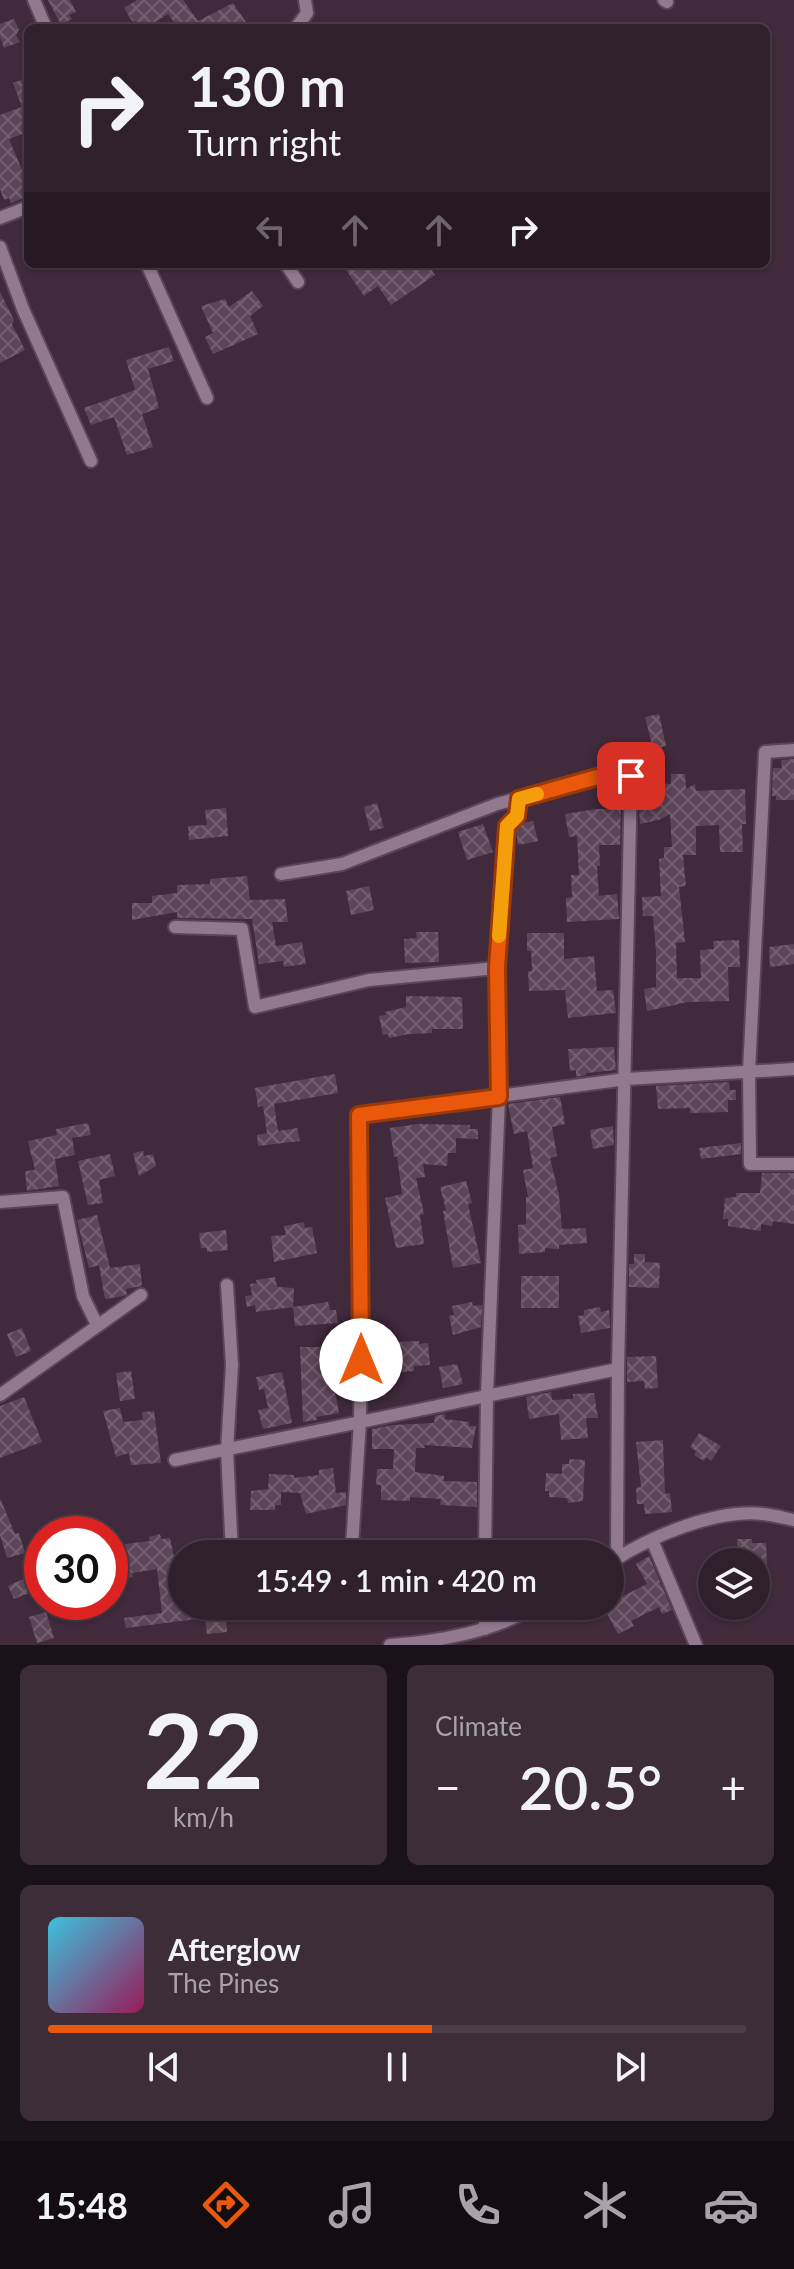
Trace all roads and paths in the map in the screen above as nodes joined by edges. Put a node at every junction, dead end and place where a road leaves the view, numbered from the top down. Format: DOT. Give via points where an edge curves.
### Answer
graph roads {
  1 [pos="34,0"];
  2 [pos="305,0"];
  3 [pos="44,24"];
  4 [pos="299,24"];
  5 [pos="24,209"];
  6 [pos="0,218"];
  7 [pos="0,247"];
  8 [pos="149,268"];
  9 [pos="289,268"];
  10 [pos="298,282"];
  11 [pos="207,398"];
  12 [pos="91,461"];
  13 [pos="794,750"];
  14 [pos="519,799"];
  15 [pos="281,874"];
  16 [pos="175,927"];
  17 [pos="497,968"];
  18 [pos="794,1069"];
  19 [pos="749,1071"];
  20 [pos="626,1079"];
  21 [pos="499,1097"];
  22 [pos="794,1164"];
  23 [pos="0,1202"];
  24 [pos="227,1285"];
  25 [pos="141,1295"];
  26 [pos="97,1325"];
  27 [pos="618,1369"];
  28 [pos="487,1394"];
  29 [pos="0,1395"];
  30 [pos="360,1421"];
  31 [pos="227,1450"];
  32 [pos="175,1460"];
  33 [pos="794,1520"];
  34 [pos="231,1540"];
  35 [pos="352,1540"];
  36 [pos="485,1540"];
  37 [pos="614,1540"];
  38 [pos="652,1540"];
  39 [pos="624,1554"];
  40 [pos="485,1620"];
  41 [pos="505,1620"];
  42 [pos="485,1629"];
  43 [pos="390,1645"];
  44 [pos="401,1645"];
  45 [pos="696,1645"];
  1 -- 3 [label="street"];
  2 -- 4 [label="street" via="307,13"];
  5 -- 6 [label="street"];
  7 -- 12 [label="street"];
  8 -- 11 [label="street"];
  9 -- 10 [label="street"];
  13 -- 19 [label="street" via="765,752"];
  14 -- 15 [label="street" via="342,864"];
  14 -- 17 [label="street" via="517,816 507,826"];
  14 -- 20 [label="street" via="608,774 631,776"];
  16 -- 17 [label="street" via="242,929 255,1007 369,980"];
  17 -- 21 [label="street"];
  18 -- 19 [label="street"];
  19 -- 20 [label="street"];
  19 -- 22 [label="street" via="750,1164"];
  20 -- 21 [label="street"];
  20 -- 27 [label="street"];
  21 -- 28 [label="street"];
  21 -- 30 [label="street" via="359,1115"];
  23 -- 26 [label="street" via="63,1197 83,1296"];
  24 -- 31 [label="street" via="232,1365"];
  25 -- 26 [label="street"];
  26 -- 29 [label="street"];
  27 -- 28 [label="street"];
  27 -- 37 [label="street"];
  28 -- 30 [label="street"];
  28 -- 36 [label="street"];
  30 -- 31 [label="street"];
  30 -- 35 [label="street"];
  31 -- 32 [label="street"];
  31 -- 34 [label="street"];
  33 -- 38 [label="street" via="761,1513 724,1517"];
  38 -- 39 [label="street"];
  38 -- 45 [label="street"];
  40 -- 42 [label="street"];
  41 -- 42 [label="street"];
  42 -- 44 [label="street"];
  43 -- 44 [label="street"];
}
